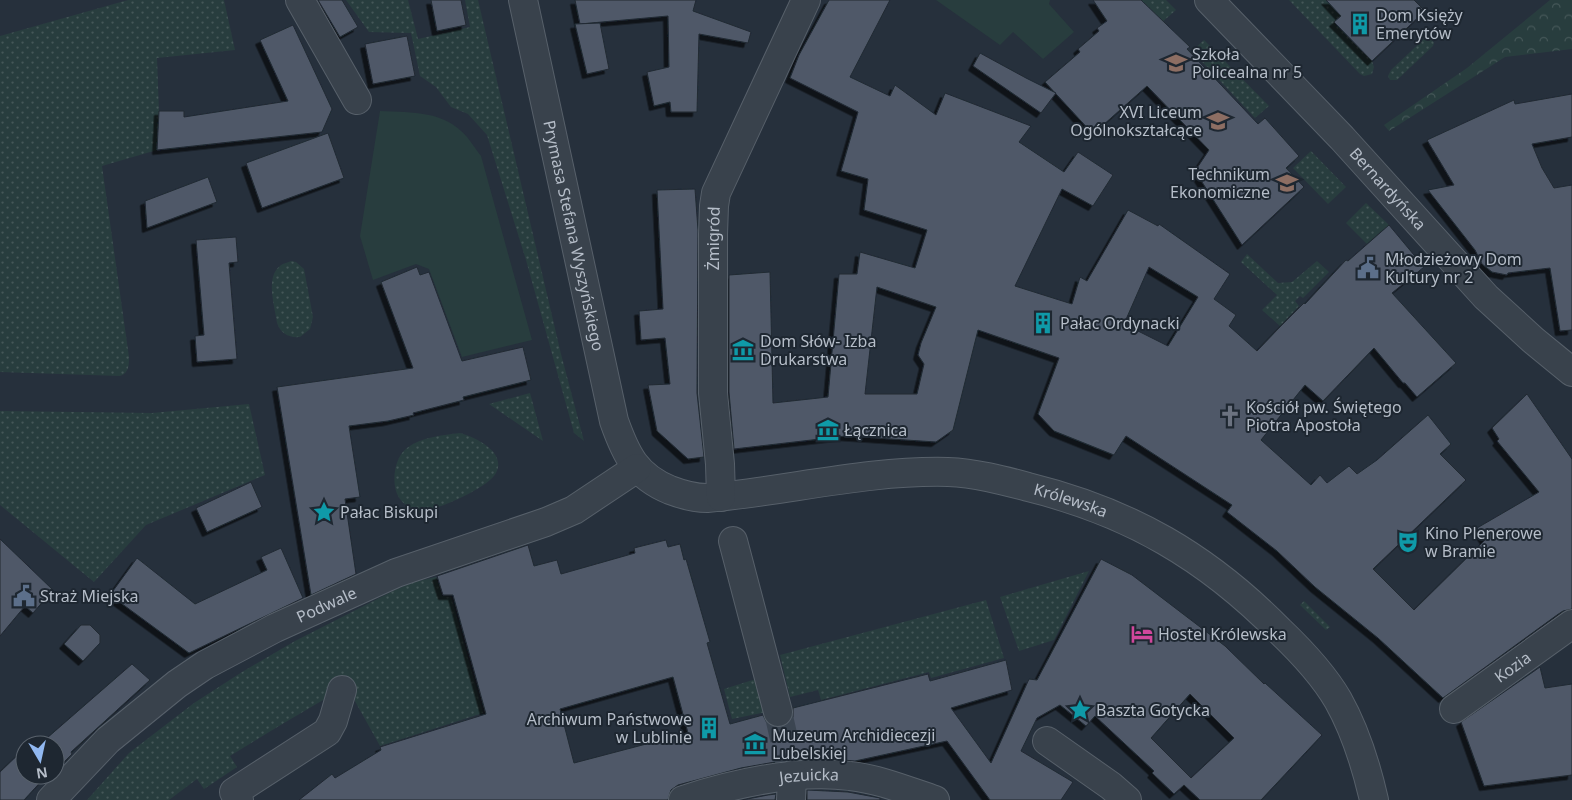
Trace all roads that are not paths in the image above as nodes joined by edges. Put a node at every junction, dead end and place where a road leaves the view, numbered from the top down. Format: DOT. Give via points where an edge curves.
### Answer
graph roads {
  1 [pos="300,0"];
  2 [pos="523,0"];
  3 [pos="806,0"];
  4 [pos="1209,0"];
  5 [pos="357,100"];
  6 [pos="1572,372"];
  7 [pos="637,468"];
  8 [pos="721,497"];
  9 [pos="733,541"];
  10 [pos="1572,624"];
  11 [pos="342,690"];
  12 [pos="1454,709"];
  13 [pos="778,712"];
  14 [pos="1047,741"];
  15 [pos="791,788"];
  16 [pos="51,800"];
  17 [pos="239,800"];
  18 [pos="683,800"];
  19 [pos="935,800"];
  20 [pos="1127,800"];
  21 [pos="1374,800"];
  1 -- 5 [label="street"];
  2 -- 7 [label="street, Prymasa Stefana Wyszyńskiego" via="612,412 625,450"];
  3 -- 8 [label="street, Żmigród" via="716,193 713,392"];
  4 -- 6 [label="street, Bernardyńska" via="1342,138 1486,297"];
  7 -- 8 [label="street, Królewska" via="648,479 684,496"];
  7 -- 16 [label="street, Podwale" via="574,510 396,573 275,628 205,665 108,740"];
  8 -- 21 [label="street, Królewska" via="882,475 948,472 989,477 1049,492 1099,508 1136,525 1168,542 1226,582 1313,666 1337,699 1353,732"];
  9 -- 13 [label="street"];
  10 -- 12 [label="street, Kozia"];
  11 -- 17 [label="street" via="327,732 234,792"];
  14 -- 20 [label="street"];
  15 -- 18 [label="street, Jezuicka" via="713,790"];
  15 -- 19 [label="street, Jezuicka" via="832,774 851,776"];
}
